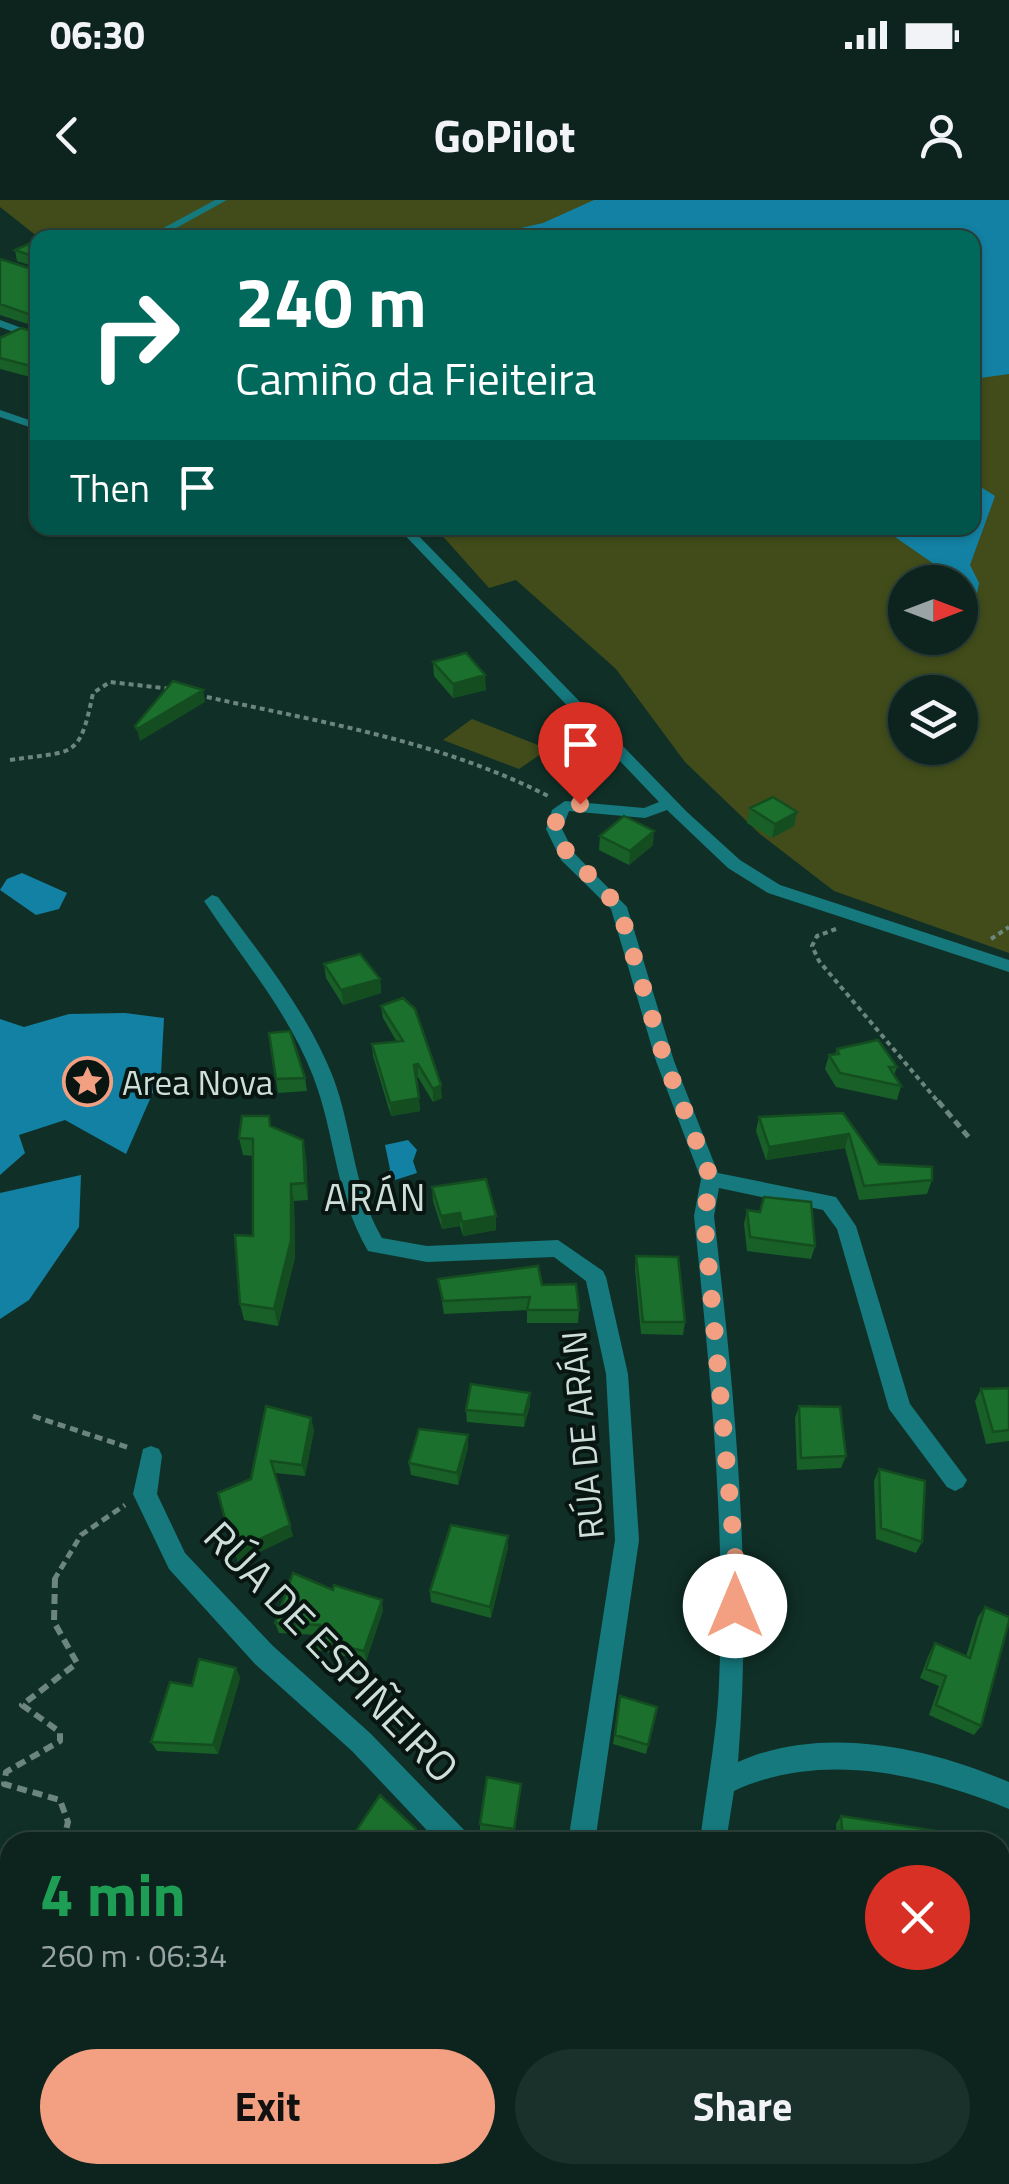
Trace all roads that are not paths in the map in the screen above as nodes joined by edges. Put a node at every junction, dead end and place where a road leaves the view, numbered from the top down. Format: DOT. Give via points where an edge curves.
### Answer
graph roads {
  1 [pos="222,200"];
  2 [pos="165,230"];
  3 [pos="0,324"];
  4 [pos="30,335"];
  5 [pos="0,413"];
  6 [pos="30,424"];
  7 [pos="411,535"];
  8 [pos="670,804"];
  9 [pos="212,901"];
  10 [pos="1009,966"];
  11 [pos="711,1179"];
  12 [pos="151,1456"];
  13 [pos="955,1480"];
  14 [pos="725,1782"];
  15 [pos="1009,1796"];
  16 [pos="446,1832"];
  17 [pos="584,1832"];
  18 [pos="715,1832"];
  1 -- 2 [label="street"];
  3 -- 4 [label="street"];
  5 -- 6 [label="street"];
  7 -- 8 [label="street"];
  8 -- 10 [label="street" via="734,864 774,889"];
  8 -- 11 [label="street" via="645,813 566,806 554,829 557,841 619,907 665,1061"];
  9 -- 17 [label="street, RÚA DE ARÁN" via="302,1031 324,1080 357,1218 375,1245 427,1254 558,1248 596,1277 617,1374 628,1540"];
  11 -- 13 [label="street" via="828,1203 846,1226 900,1409"];
  11 -- 14 [label="street" via="704,1216 736,1566"];
  12 -- 16 [label="street, RÚA DE ESPIÑEIRO" via="145,1494 176,1560"];
  14 -- 15 [label="street" via="772,1762 855,1757 919,1764"];
  14 -- 18 [label="street"];
}
